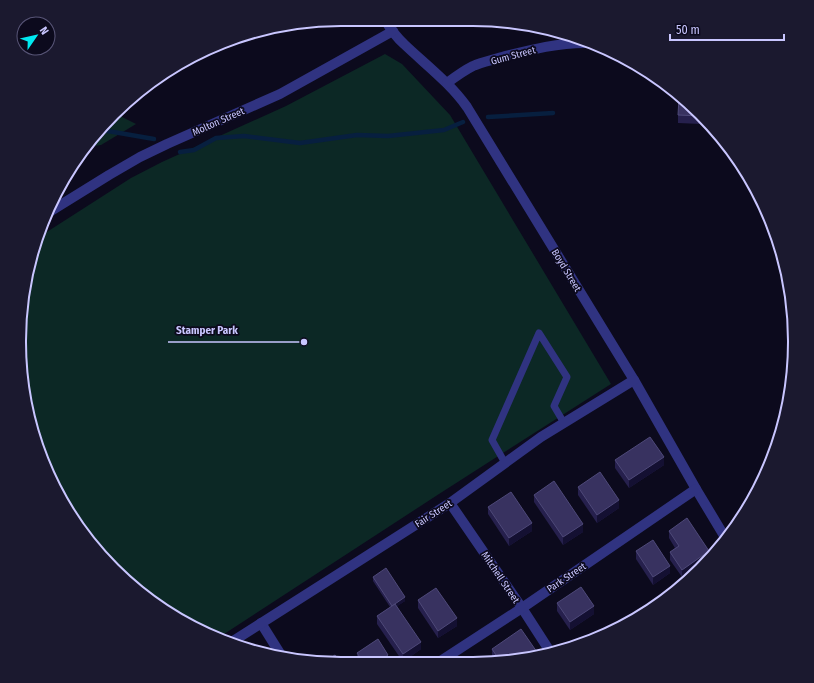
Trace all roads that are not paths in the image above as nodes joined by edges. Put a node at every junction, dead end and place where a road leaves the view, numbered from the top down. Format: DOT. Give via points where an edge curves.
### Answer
graph roads {
  1 [pos="389,26"];
  2 [pos="393,31"];
  3 [pos="574,43"];
  4 [pos="447,83"];
  5 [pos="56,208"];
  6 [pos="634,380"];
  7 [pos="564,423"];
  8 [pos="505,463"];
  9 [pos="696,489"];
  10 [pos="450,503"];
  11 [pos="723,534"];
  12 [pos="522,608"];
  13 [pos="261,623"];
  14 [pos="237,639"];
  15 [pos="548,648"];
  16 [pos="278,651"];
  17 [pos="447,657"];
  1 -- 2 [label="street, Boyd Street"];
  2 -- 4 [label="street, Boyd Street"];
  2 -- 5 [label="street, Molton Street" via="280,94 140,158"];
  3 -- 4 [label="street, Gum Street" via="546,46 484,62"];
  4 -- 6 [label="street, Boyd Street" via="468,107"];
  6 -- 7 [label="street, Fair Street"];
  6 -- 9 [label="street, Boyd Street"];
  7 -- 8 [label="street, Fair Street"];
  7 -- 8 [label="lane" via="554,406 567,377 539,333 492,440"];
  8 -- 10 [label="street, Fair Street"];
  9 -- 11 [label="street, Boyd Street"];
  9 -- 12 [label="street, Park Street"];
  10 -- 12 [label="street, Mitchell Street"];
  10 -- 13 [label="street, Fair Street"];
  12 -- 15 [label="street, Mitchell Street"];
  12 -- 17 [label="street, Park Street"];
  13 -- 14 [label="street, Fair Street"];
  13 -- 16 [label="street"];
}
